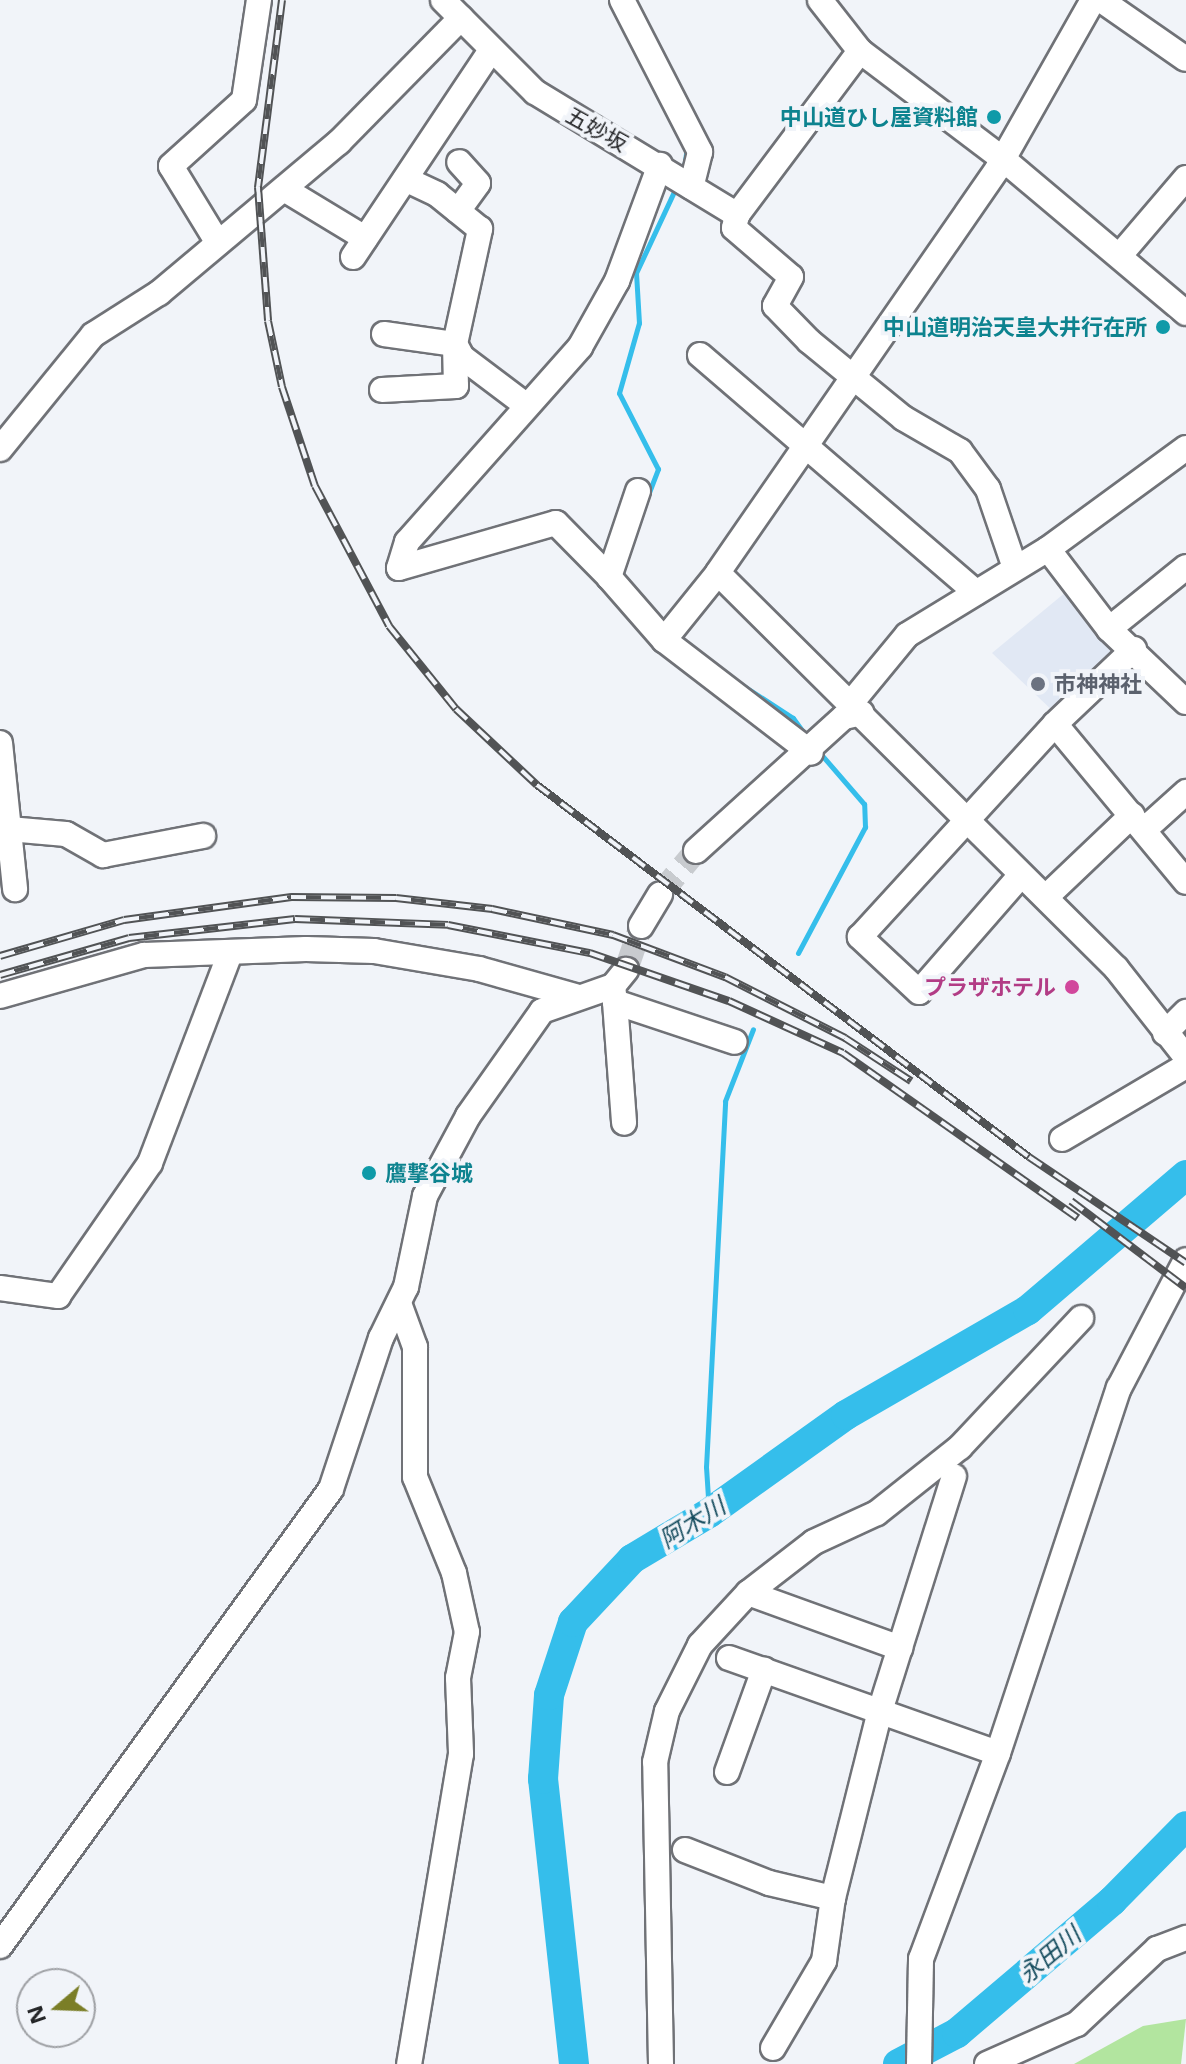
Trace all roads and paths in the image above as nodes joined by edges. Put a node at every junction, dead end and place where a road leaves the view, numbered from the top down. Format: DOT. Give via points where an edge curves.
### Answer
graph roads {
  1 [pos="259,0"];
  2 [pos="443,0"];
  3 [pos="622,0"];
  4 [pos="820,0"];
  5 [pos="1093,0"];
  6 [pos="1101,0"];
  7 [pos="461,18"];
  8 [pos="491,50"];
  9 [pos="860,51"];
  10 [pos="1186,59"];
  11 [pos="1003,159"];
  12 [pos="459,162"];
  13 [pos="660,165"];
  14 [pos="1186,178"];
  15 [pos="405,179"];
  16 [pos="691,187"];
  17 [pos="284,189"];
  18 [pos="458,211"];
  19 [pos="737,215"];
  20 [pos="218,243"];
  21 [pos="1121,254"];
  22 [pos="1186,313"];
  23 [pos="384,334"];
  24 [pos="455,344"];
  25 [pos="700,355"];
  26 [pos="855,376"];
  27 [pos="382,390"];
  28 [pos="527,406"];
  29 [pos="807,448"];
  30 [pos="1186,448"];
  31 [pos="0,449"];
  32 [pos="638,491"];
  33 [pos="1048,549"];
  34 [pos="1186,567"];
  35 [pos="1015,568"];
  36 [pos="718,573"];
  37 [pos="609,577"];
  38 [pos="976,592"];
  39 [pos="1109,629"];
  40 [pos="664,640"];
  41 [pos="1134,649"];
  42 [pos="1186,702"];
  43 [pos="857,708"];
  44 [pos="1055,724"];
  45 [pos="0,743"];
  46 [pos="816,748"];
  47 [pos="1186,792"];
  48 [pos="968,818"];
  49 [pos="1138,823"];
  50 [pos="9,829"];
  51 [pos="203,836"];
  52 [pos="696,851"];
  53 [pos="1021,875"];
  54 [pos="1186,882"];
  55 [pos="15,889"];
  56 [pos="660,894"];
  57 [pos="1046,897"];
  58 [pos="641,926"];
  59 [pos="230,953"];
  60 [pos="618,986"];
  61 [pos="0,996"];
  62 [pos="575,996"];
  63 [pos="1186,1012"];
  64 [pos="1165,1033"];
  65 [pos="735,1042"];
  66 [pos="1186,1057"];
  67 [pos="1186,1066"];
  68 [pos="624,1123"];
  69 [pos="1062,1139"];
  70 [pos="1186,1260"];
  71 [pos="0,1288"];
  72 [pos="399,1303"];
  73 [pos="1081,1318"];
  74 [pos="954,1476"];
  75 [pos="748,1593"];
  76 [pos="900,1648"];
  77 [pos="729,1658"];
  78 [pos="764,1670"];
  79 [pos="880,1711"];
  80 [pos="998,1753"];
  81 [pos="727,1772"];
  82 [pos="685,1850"];
  83 [pos="833,1898"];
  84 [pos="1186,1938"];
  85 [pos="0,1946"];
  86 [pos="773,2048"];
  87 [pos="409,2064"];
  88 [pos="661,2064"];
  89 [pos="919,2064"];
  90 [pos="987,2064"];
  1 -- 20 [label="street" via="244,100 171,166"];
  2 -- 7 [label="street, 五妙坂"];
  3 -- 16 [label="street" via="700,152"];
  4 -- 9 [label="street"];
  5 -- 11 [label="street"];
  6 -- 10 [label="street"];
  7 -- 8 [label="street, 五妙坂"];
  7 -- 17 [label="street"];
  8 -- 13 [label="street, 五妙坂" via="535,92"];
  8 -- 15 [label="street"];
  9 -- 11 [label="street"];
  9 -- 19 [label="street"];
  11 -- 21 [label="street"];
  11 -- 26 [label="street"];
  12 -- 18 [label="street" via="478,183"];
  13 -- 16 [label="street, 五妙坂"];
  13 -- 28 [label="street" via="617,281 580,347"];
  14 -- 21 [label="street"];
  15 -- 17 [label="street" via="359,247"];
  15 -- 18 [label="street"];
  16 -- 19 [label="street, 五妙坂"];
  17 -- 20 [label="street"];
  18 -- 24 [label="street" via="480,229"];
  19 -- 26 [label="street" via="734,228 791,277 775,306"];
  20 -- 31 [label="street" via="159,293 93,335"];
  21 -- 22 [label="street"];
  23 -- 24 [label="street"];
  24 -- 27 [label="street" via="456,386"];
  24 -- 28 [label="street" via="462,357"];
  25 -- 29 [label="street"];
  26 -- 29 [label="street"];
  26 -- 35 [label="street" via="903,418 960,451 988,489"];
  28 -- 37 [label="street" via="407,542 399,568 556,523"];
  29 -- 36 [label="street"];
  29 -- 38 [label="street"];
  30 -- 33 [label="street"];
  32 -- 37 [label="street"];
  33 -- 35 [label="street"];
  33 -- 39 [label="street"];
  34 -- 39 [label="street"];
  35 -- 38 [label="street"];
  36 -- 40 [label="street"];
  36 -- 43 [label="street"];
  37 -- 40 [label="street"];
  38 -- 43 [label="street" via="907,635"];
  39 -- 41 [label="street"];
  40 -- 46 [label="street"];
  41 -- 42 [label="street"];
  41 -- 44 [label="street"];
  43 -- 46 [label="street"];
  43 -- 48 [label="street"];
  44 -- 48 [label="street"];
  44 -- 49 [label="street"];
  45 -- 50 [label="street"];
  46 -- 52 [label="street"];
  47 -- 49 [label="street"];
  48 -- 53 [label="street"];
  48 -- 53 [label="street" via="860,937 919,992"];
  49 -- 54 [label="street"];
  49 -- 57 [label="street"];
  50 -- 51 [label="street" via="66,834 103,855"];
  50 -- 55 [label="street"];
  53 -- 57 [label="street"];
  56 -- 58 [label="street"];
  57 -- 64 [label="street" via="1116,968"];
  59 -- 61 [label="street" via="144,955"];
  59 -- 62 [label="street" via="374,951 479,969"];
  59 -- 71 [label="street" via="150,1163 58,1296"];
  60 -- 62 [label="street"];
  60 -- 65 [label="street"];
  60 -- 68 [label="street"];
  62 -- 72 [label="street" via="542,1011 522,1033 461,1128 425,1196"];
  63 -- 64 [label="street"];
  64 -- 66 [label="street"];
  67 -- 69 [label="street"];
  70 -- 80 [label="street" via="1119,1388"];
  72 -- 85 [label="street" via="381,1338 331,1489"];
  72 -- 87 [label="street" via="415,1347 415,1477 454,1573 467,1632 458,1678 461,1754"];
  73 -- 75 [label="street" via="960,1447 877,1513 814,1542"];
  74 -- 76 [label="street"];
  75 -- 76 [label="street"];
  75 -- 88 [label="street" via="700,1645 667,1711 655,1762"];
  76 -- 79 [label="street"];
  77 -- 78 [label="street"];
  78 -- 79 [label="street"];
  78 -- 81 [label="street"];
  79 -- 80 [label="street"];
  79 -- 83 [label="street"];
  80 -- 89 [label="street" via="921,1959"];
  82 -- 83 [label="street" via="769,1883"];
  83 -- 86 [label="street" via="824,1961"];
  84 -- 90 [label="street" via="1157,1949 1077,2024"];
}
